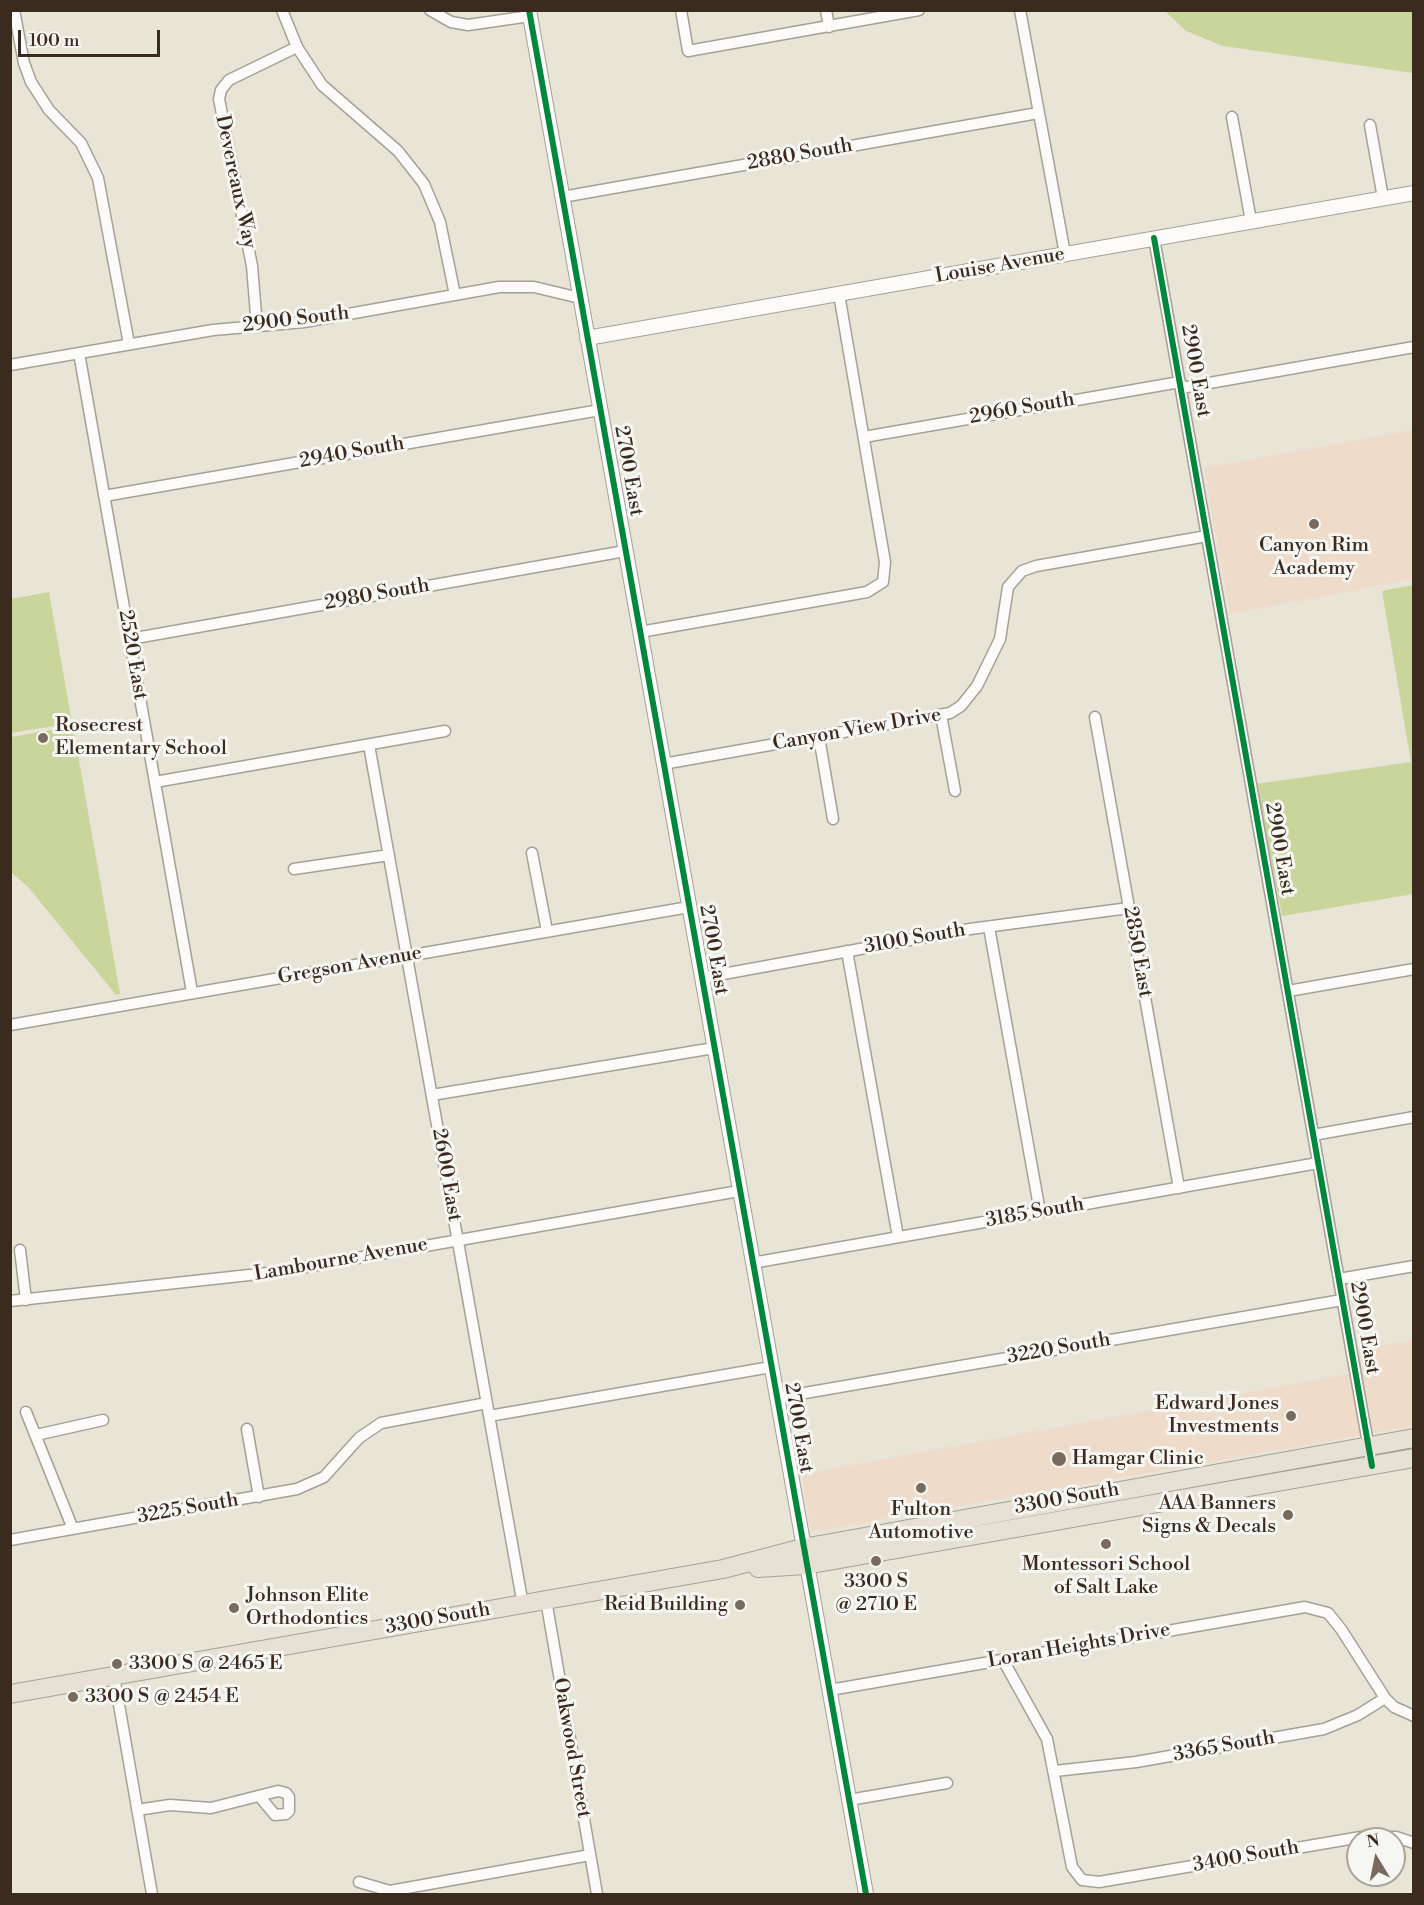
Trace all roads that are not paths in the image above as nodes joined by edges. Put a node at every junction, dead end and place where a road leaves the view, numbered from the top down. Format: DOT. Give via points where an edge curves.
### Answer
graph roads {
  1 [pos="14,10"];
  2 [pos="282,10"];
  3 [pos="430,10"];
  4 [pos="681,10"];
  5 [pos="826,10"];
  6 [pos="919,10"];
  7 [pos="1020,10"];
  8 [pos="529,13"];
  9 [pos="829,27"];
  10 [pos="297,47"];
  11 [pos="1038,113"];
  12 [pos="1232,117"];
  13 [pos="1370,125"];
  14 [pos="1413,193"];
  15 [pos="562,197"];
  16 [pos="1383,198"];
  17 [pos="1251,221"];
  18 [pos="1154,238"];
  19 [pos="1065,254"];
  20 [pos="839,294"];
  21 [pos="455,295"];
  22 [pos="580,298"];
  23 [pos="257,327"];
  24 [pos="587,338"];
  25 [pos="129,344"];
  26 [pos="1413,347"];
  27 [pos="79,353"];
  28 [pos="10,365"];
  29 [pos="1180,385"];
  30 [pos="600,410"];
  31 [pos="864,437"];
  32 [pos="104,496"];
  33 [pos="1207,536"];
  34 [pos="625,551"];
  35 [pos="640,632"];
  36 [pos="130,639"];
  37 [pos="941,715"];
  38 [pos="1095,717"];
  39 [pos="445,731"];
  40 [pos="819,737"];
  41 [pos="369,744"];
  42 [pos="663,764"];
  43 [pos="155,782"];
  44 [pos="955,791"];
  45 [pos="833,819"];
  46 [pos="532,853"];
  47 [pos="389,855"];
  48 [pos="294,869"];
  49 [pos="689,907"];
  50 [pos="1129,908"];
  51 [pos="989,927"];
  52 [pos="547,931"];
  53 [pos="848,951"];
  54 [pos="407,956"];
  55 [pos="1413,969"];
  56 [pos="701,978"];
  57 [pos="1288,991"];
  58 [pos="192,992"];
  59 [pos="10,1025"];
  60 [pos="714,1048"];
  61 [pos="432,1095"];
  62 [pos="1413,1117"];
  63 [pos="1313,1135"];
  64 [pos="1318,1163"];
  65 [pos="1179,1188"];
  66 [pos="740,1191"];
  67 [pos="1040,1212"];
  68 [pos="898,1237"];
  69 [pos="458,1240"];
  70 [pos="20,1250"];
  71 [pos="752,1263"];
  72 [pos="1413,1266"];
  73 [pos="1339,1280"];
  74 [pos="26,1299"];
  75 [pos="1342,1300"];
  76 [pos="10,1301"];
  77 [pos="771,1367"];
  78 [pos="776,1398"];
  79 [pos="487,1403"];
  80 [pos="26,1412"];
  81 [pos="489,1416"];
  82 [pos="103,1420"];
  83 [pos="247,1429"];
  84 [pos="36,1435"];
  85 [pos="1413,1438"];
  86 [pos="1368,1446"];
  87 [pos="1413,1458"];
  88 [pos="1372,1466"];
  89 [pos="259,1497"];
  90 [pos="73,1529"];
  91 [pos="10,1540"];
  92 [pos="805,1556"];
  93 [pos="546,1600"];
  94 [pos="523,1605"];
  95 [pos="1003,1660"];
  96 [pos="114,1676"];
  97 [pos="830,1690"];
  98 [pos="10,1694"];
  99 [pos="1385,1698"];
  100 [pos="1413,1716"];
  101 [pos="1055,1772"];
  102 [pos="947,1783"];
  103 [pos="260,1797"];
  104 [pos="849,1800"];
  105 [pos="137,1810"];
  106 [pos="1413,1843"];
  107 [pos="590,1856"];
  108 [pos="359,1882"];
  109 [pos="390,1893"];
  110 [pos="152,1894"];
  111 [pos="597,1894"];
  112 [pos="866,1894"];
  1 -- 25 [label="street" via="27,73 42,101 81,143 98,178"];
  2 -- 10 [label="street"];
  3 -- 8 [label="street" via="451,22 468,25"];
  4 -- 9 [label="street" via="688,51"];
  5 -- 9 [label="street"];
  6 -- 9 [label="street"];
  7 -- 11 [label="street"];
  8 -- 15 [label="street, 2700 East"];
  10 -- 21 [label="street" via="322,84 398,151 424,184 440,222"];
  10 -- 23 [label="street, Devereaux Way" via="229,80 219,99 252,266"];
  11 -- 15 [label="street, 2880 South"];
  11 -- 19 [label="street"];
  12 -- 17 [label="street"];
  13 -- 16 [label="street"];
  14 -- 16 [label="street, Louise Avenue"];
  15 -- 22 [label="street, 2700 East"];
  16 -- 17 [label="street, Louise Avenue"];
  17 -- 18 [label="street, Louise Avenue"];
  18 -- 19 [label="street, Louise Avenue"];
  18 -- 29 [label="street, 2900 East"];
  19 -- 20 [label="street, Louise Avenue"];
  20 -- 24 [label="street, Louise Avenue"];
  20 -- 31 [label="street"];
  21 -- 22 [label="street, 2900 South" via="524,286"];
  21 -- 23 [label="street, 2900 South"];
  22 -- 24 [label="street, 2700 East"];
  23 -- 25 [label="street, 2900 South"];
  24 -- 30 [label="street, 2700 East"];
  25 -- 27 [label="street, 2900 South"];
  26 -- 29 [label="street, 2960 South"];
  27 -- 28 [label="street, 2900 South"];
  27 -- 32 [label="street, 2520 East"];
  29 -- 31 [label="street, 2960 South"];
  29 -- 33 [label="street, 2900 East"];
  30 -- 32 [label="street, 2940 South"];
  30 -- 34 [label="street, 2700 East"];
  31 -- 35 [label="street" via="886,568 883,582 876,589"];
  32 -- 36 [label="street, 2520 East"];
  33 -- 37 [label="street, Canyon View Drive" via="1036,566 1022,572 1008,587 1000,639 977,686 961,706"];
  33 -- 57 [label="street, 2900 East"];
  34 -- 35 [label="street, 2700 East"];
  34 -- 36 [label="street, 2980 South"];
  35 -- 42 [label="street, 2700 East"];
  36 -- 43 [label="street, 2520 East"];
  37 -- 40 [label="street, Canyon View Drive"];
  37 -- 44 [label="street"];
  38 -- 50 [label="street, 2850 East"];
  39 -- 41 [label="street"];
  40 -- 42 [label="street, Canyon View Drive"];
  40 -- 45 [label="street"];
  41 -- 43 [label="street"];
  41 -- 47 [label="street, 2600 East"];
  42 -- 49 [label="street, 2700 East"];
  43 -- 58 [label="street, 2520 East"];
  46 -- 52 [label="street"];
  47 -- 48 [label="street"];
  47 -- 54 [label="street, 2600 East"];
  49 -- 52 [label="street, Gregson Avenue"];
  49 -- 56 [label="street, 2700 East"];
  50 -- 51 [label="street, 3100 South"];
  50 -- 65 [label="street, 2850 East"];
  51 -- 53 [label="street, 3100 South"];
  51 -- 67 [label="street"];
  52 -- 54 [label="street, Gregson Avenue"];
  53 -- 56 [label="street, 3100 South"];
  53 -- 68 [label="street"];
  54 -- 58 [label="street, Gregson Avenue"];
  54 -- 61 [label="street, 2600 East"];
  55 -- 57 [label="street"];
  56 -- 60 [label="street, 2700 East"];
  57 -- 63 [label="street, 2900 East"];
  58 -- 59 [label="street, Gregson Avenue"];
  60 -- 61 [label="street"];
  60 -- 66 [label="street, 2700 East"];
  61 -- 69 [label="street, 2600 East"];
  62 -- 63 [label="street"];
  63 -- 64 [label="street, 2900 East"];
  64 -- 65 [label="street, 3185 South"];
  64 -- 73 [label="street, 2900 East"];
  65 -- 67 [label="street, 3185 South"];
  66 -- 69 [label="street, Lambourne Avenue"];
  66 -- 71 [label="street, 2700 East"];
  67 -- 68 [label="street, 3185 South"];
  68 -- 71 [label="street, 3185 South"];
  69 -- 74 [label="street, Lambourne Avenue" via="216,1280"];
  69 -- 79 [label="street, 2600 East"];
  70 -- 74 [label="street"];
  71 -- 77 [label="street, 2700 East"];
  72 -- 73 [label="street"];
  73 -- 75 [label="street, 2900 East"];
  74 -- 76 [label="street, Lambourne Avenue"];
  75 -- 78 [label="street, 3220 South"];
  75 -- 86 [label="street, 2900 East"];
  77 -- 78 [label="street, 2700 East"];
  77 -- 81 [label="street"];
  78 -- 92 [label="street, 2700 East"];
  79 -- 81 [label="street, 2600 East"];
  79 -- 89 [label="street, 3225 South" via="388,1420 374,1427 315,1482"];
  80 -- 84 [label="street"];
  81 -- 94 [label="street, 2600 East"];
  82 -- 84 [label="street"];
  83 -- 89 [label="street"];
  84 -- 90 [label="street"];
  85 -- 86 [label="main road, 3300 South"];
  86 -- 88 [label="street, 2900 East"];
  86 -- 92 [label="main road, 3300 South"];
  87 -- 88 [label="main road, 3300 South"];
  88 -- 92 [label="main road, 3300 South"];
  89 -- 90 [label="street, 3225 South"];
  90 -- 91 [label="street, 3225 South"];
  92 -- 93 [label="main road, 3300 South"];
  92 -- 97 [label="street, 2700 East"];
  93 -- 94 [label="main road, 3300 South"];
  93 -- 107 [label="street, Oakwood Street"];
  94 -- 96 [label="main road, 3300 South"];
  95 -- 97 [label="street, Loran Heights Drive"];
  95 -- 99 [label="street, Loran Heights Drive" via="1313,1608 1328,1613 1341,1629"];
  95 -- 101 [label="street" via="1045,1732"];
  96 -- 98 [label="main road, 3300 South"];
  96 -- 105 [label="street"];
  97 -- 104 [label="street, 2700 East"];
  99 -- 100 [label="street"];
  99 -- 101 [label="street, 3365 South" via="1324,1729"];
  101 -- 106 [label="street, 3400 South" via="1071,1864 1086,1882 1361,1837 1396,1837"];
  102 -- 104 [label="street"];
  103 -- 105 [label="street" via="211,1808 170,1805"];
  104 -- 112 [label="street, 2700 East"];
  105 -- 110 [label="street"];
  107 -- 109 [label="street"];
  107 -- 111 [label="street, Oakwood Street"];
  108 -- 109 [label="street"];
}
